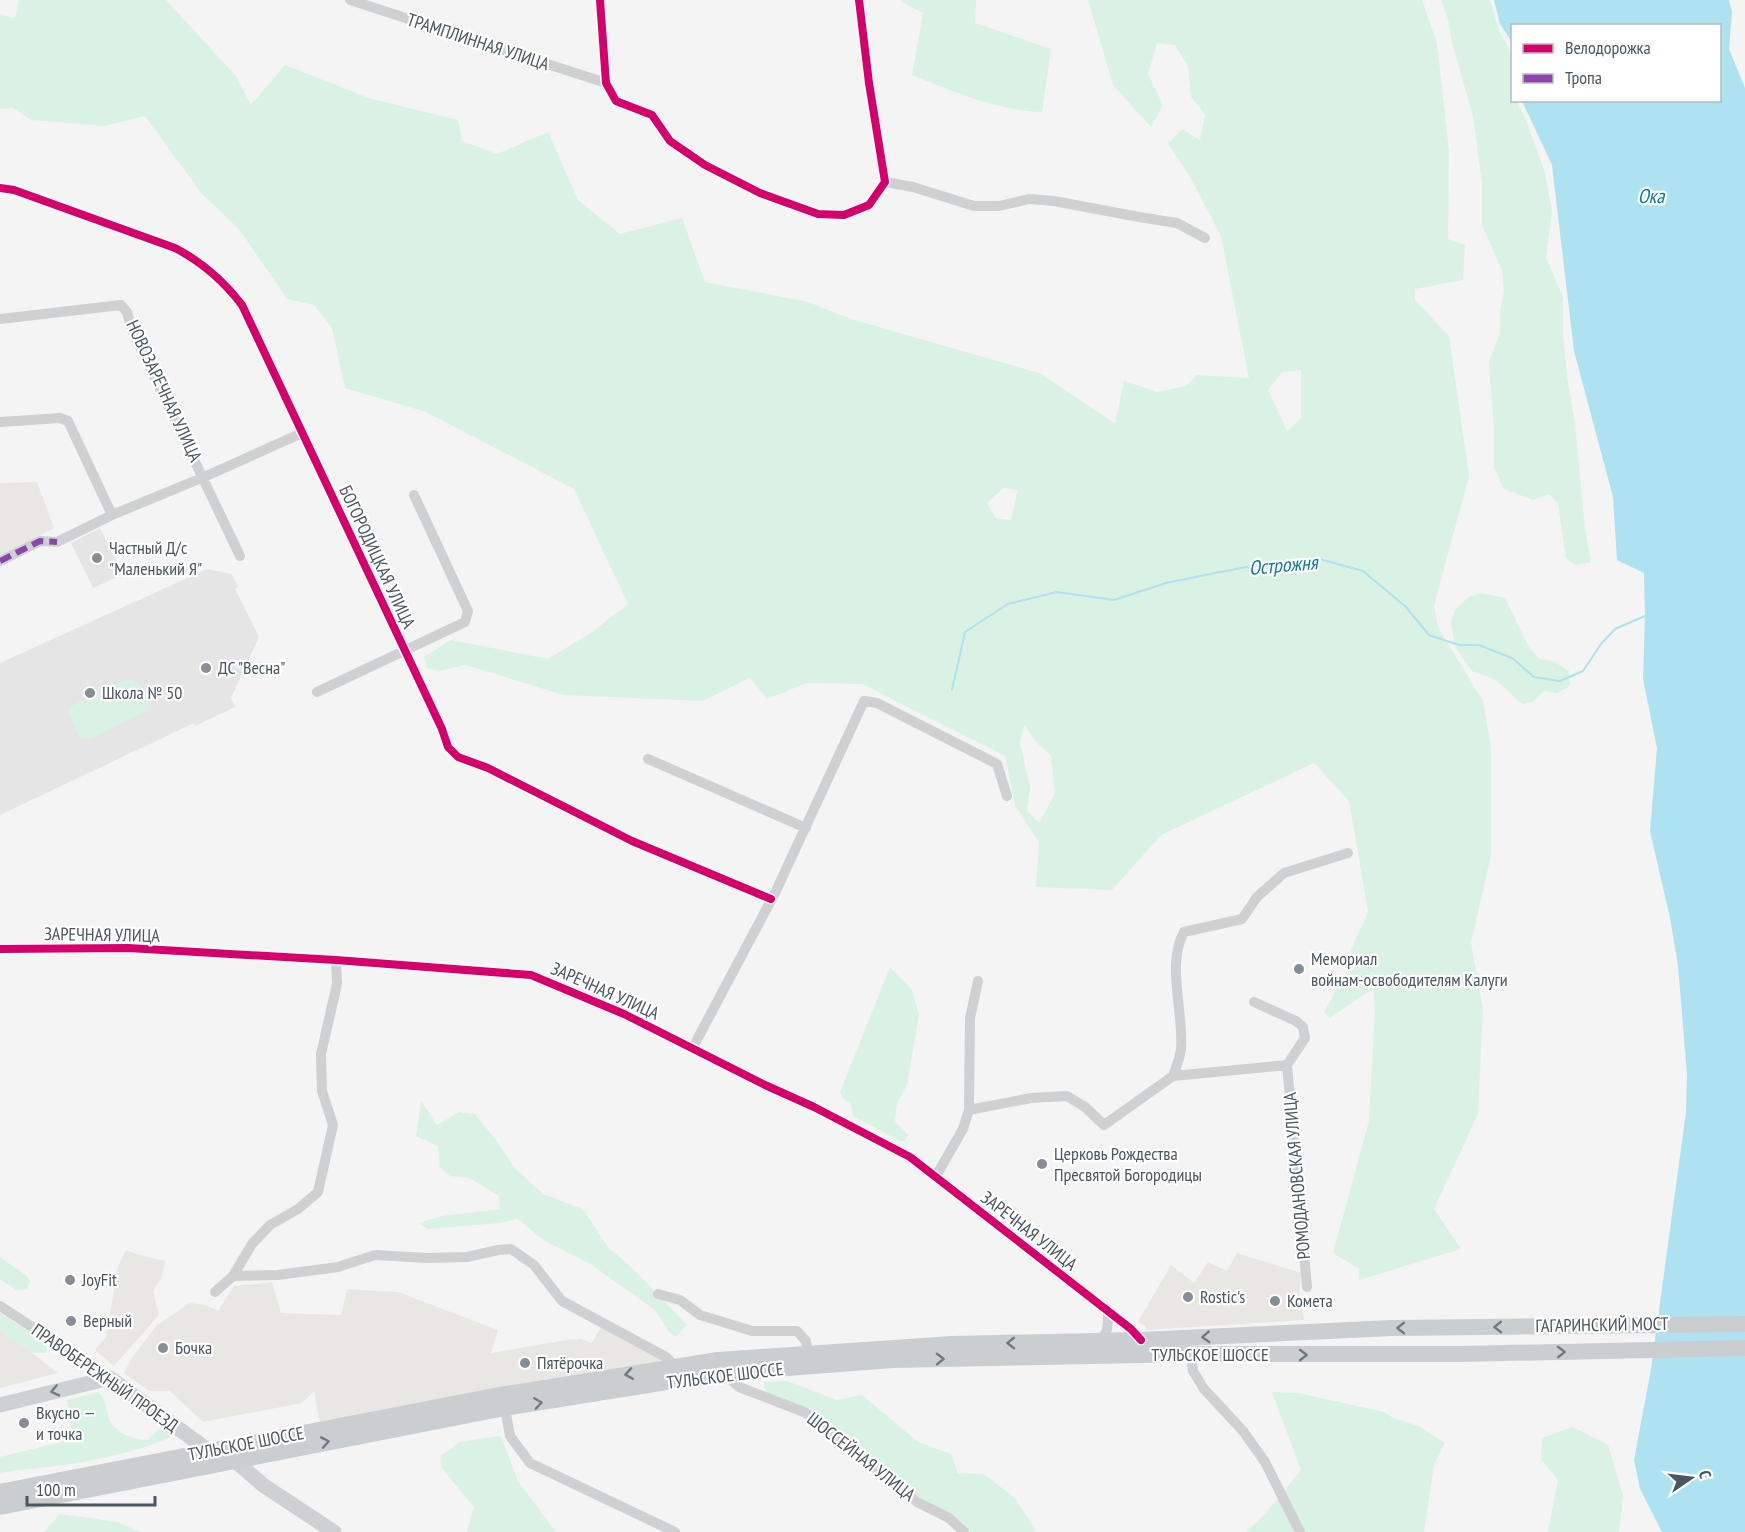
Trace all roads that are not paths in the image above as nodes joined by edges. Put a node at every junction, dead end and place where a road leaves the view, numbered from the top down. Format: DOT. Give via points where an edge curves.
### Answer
graph roads {
  1 [pos="350,0"];
  2 [pos="600,0"];
  3 [pos="859,0"];
  4 [pos="380,5"];
  5 [pos="606,83"];
  6 [pos="885,182"];
  7 [pos="0,188"];
  8 [pos="1204,238"];
  9 [pos="0,319"];
  10 [pos="0,422"];
  11 [pos="302,433"];
  12 [pos="204,477"];
  13 [pos="414,495"];
  14 [pos="112,514"];
  15 [pos="240,556"];
  16 [pos="0,561"];
  17 [pos="405,651"];
  18 [pos="317,692"];
  19 [pos="648,759"];
  20 [pos="1007,796"];
  21 [pos="806,828"];
  22 [pos="1348,853"];
  23 [pos="771,898"];
  24 [pos="0,949"];
  25 [pos="336,960"];
  26 [pos="978,981"];
  27 [pos="1254,1002"];
  28 [pos="692,1049"];
  29 [pos="1287,1065"];
  30 [pos="1173,1076"];
  31 [pos="969,1110"];
  32 [pos="936,1176"];
  33 [pos="232,1276"];
  34 [pos="1307,1287"];
  35 [pos="215,1292"];
  36 [pos="658,1294"];
  37 [pos="0,1306"];
  38 [pos="1108,1313"];
  39 [pos="1745,1324"];
  40 [pos="1460,1328"];
  41 [pos="1141,1340"];
  42 [pos="1095,1341"];
  43 [pos="1745,1348"];
  44 [pos="808,1354"];
  45 [pos="1191,1354"];
  46 [pos="1460,1354"];
  47 [pos="675,1366"];
  48 [pos="723,1373"];
  49 [pos="110,1378"];
  50 [pos="0,1404"];
  51 [pos="505,1408"];
  52 [pos="176,1428"];
  53 [pos="209,1451"];
  54 [pos="270,1452"];
  55 [pos="173,1458"];
  56 [pos="234,1460"];
  57 [pos="263,1485"];
  58 [pos="0,1492"];
  59 [pos="0,1507"];
  60 [pos="334,1532"];
  61 [pos="675,1532"];
  62 [pos="964,1532"];
  63 [pos="1300,1532"];
  1 -- 4 [label="street, ТРАМПЛИННАЯ УЛИЦА"];
  2 -- 5 [label="street"];
  3 -- 6 [label="street"];
  4 -- 5 [label="street, ТРАМПЛИННАЯ УЛИЦА"];
  5 -- 6 [label="street" via="616,101 652,115 669,141 760,194 818,214 844,215 869,205"];
  6 -- 8 [label="street" via="974,206 999,206 1029,199 1177,222"];
  7 -- 11 [label="street, БОГОРОДИЦКАЯ УЛИЦА" via="175,248 212,272 242,305"];
  9 -- 12 [label="street, НОВОЗАРЕЧНАЯ УЛИЦА" via="121,305"];
  10 -- 14 [label="street" via="60,418 68,421"];
  11 -- 12 [label="street"];
  11 -- 17 [label="street, БОГОРОДИЦКАЯ УЛИЦА"];
  12 -- 14 [label="street"];
  12 -- 15 [label="street, НОВОЗАРЕЧНАЯ УЛИЦА"];
  13 -- 17 [label="street" via="468,611 465,622"];
  14 -- 16 [label="street" via="57,542 40,541"];
  17 -- 18 [label="street"];
  17 -- 23 [label="street, БОГОРОДИЦКАЯ УЛИЦА" via="448,747 458,757 488,768 632,841"];
  19 -- 21 [label="street"];
  20 -- 21 [label="street" via="997,764 877,703 864,701"];
  21 -- 23 [label="street"];
  22 -- 30 [label="street" via="1284,873 1257,897 1242,919 1184,932 1176,961 1181,1050"];
  23 -- 28 [label="street"];
  24 -- 25 [label="street, ЗАРЕЧНАЯ УЛИЦА" via="128,948"];
  25 -- 28 [label="street, ЗАРЕЧНАЯ УЛИЦА" via="531,975 624,1014"];
  25 -- 33 [label="street" via="337,984 321,1053 321,1091 333,1125 318,1191 298,1209 270,1225 252,1244"];
  26 -- 31 [label="street" via="970,1018"];
  27 -- 29 [label="street" via="1303,1027 1305,1038"];
  28 -- 32 [label="street, ЗАРЕЧНАЯ УЛИЦА" via="814,1107 910,1157"];
  29 -- 30 [label="street"];
  29 -- 34 [label="street, РОМОДАНОВСКАЯ УЛИЦА"];
  30 -- 31 [label="street" via="1104,1125 1066,1096 1031,1098"];
  31 -- 32 [label="street" via="963,1129"];
  32 -- 38 [label="street, ЗАРЕЧНАЯ УЛИЦА"];
  33 -- 35 [label="street"];
  33 -- 47 [label="street" via="338,1267 375,1255 467,1257 511,1249 534,1265 562,1301 666,1357"];
  36 -- 44 [label="street" via="680,1300 700,1315 752,1331 797,1332 806,1341"];
  37 -- 49 [label="street, ПРАВОБЕРЕЖНЫЙ ПРОЕЗД"];
  38 -- 41 [label="street, ЗАРЕЧНАЯ УЛИЦА"];
  38 -- 42 [label="street" via="1107,1332"];
  39 -- 40 [label="main road, ГАГАРИНСКИЙ МОСТ, one-way"];
  40 -- 41 [label="main road, ТУЛЬСКОЕ ШОССЕ, one-way"];
  41 -- 42 [label="main road, ТУЛЬСКОЕ ШОССЕ"];
  42 -- 44 [label="main road, ТУЛЬСКОЕ ШОССЕ, one-way" via="952,1344"];
  46 -- 43 [label="main road, ГАГАРИНСКИЙ МОСТ, one-way"];
  44 -- 47 [label="main road, ТУЛЬСКОЕ ШОССЕ"];
  45 -- 46 [label="main road, ТУЛЬСКОЕ ШОССЕ, one-way"];
  48 -- 45 [label="main road, ТУЛЬСКОЕ ШОССЕ, one-way" via="893,1360"];
  45 -- 63 [label="street" via="1193,1371 1204,1389 1244,1431 1265,1462"];
  47 -- 53 [label="main road, ТУЛЬСКОЕ ШОССЕ, one-way"];
  51 -- 48 [label="main road, ТУЛЬСКОЕ ШОССЕ, one-way"];
  48 -- 62 [label="street, ШОССЕЙНАЯ УЛИЦА" via="739,1387 804,1412 917,1502 949,1518"];
  49 -- 50 [label="street, one-way"];
  49 -- 52 [label="street, ПРАВОБЕРЕЖНЫЙ ПРОЕЗД"];
  54 -- 51 [label="main road, ТУЛЬСКОЕ ШОССЕ, one-way"];
  51 -- 61 [label="street" via="510,1436 530,1463"];
  52 -- 53 [label="street, ПРАВОБЕРЕЖНЫЙ ПРОЕЗД"];
  52 -- 55 [label="street" via="181,1445"];
  53 -- 55 [label="main road, ТУЛЬСКОЕ ШОССЕ"];
  54 -- 56 [label="main road, ТУЛЬСКОЕ ШОССЕ"];
  54 -- 57 [label="street" via="260,1469"];
  55 -- 58 [label="main road, ТУЛЬСКОЕ ШОССЕ"];
  56 -- 57 [label="street"];
  56 -- 59 [label="main road, ТУЛЬСКОЕ ШОССЕ"];
  57 -- 60 [label="street"];
}
